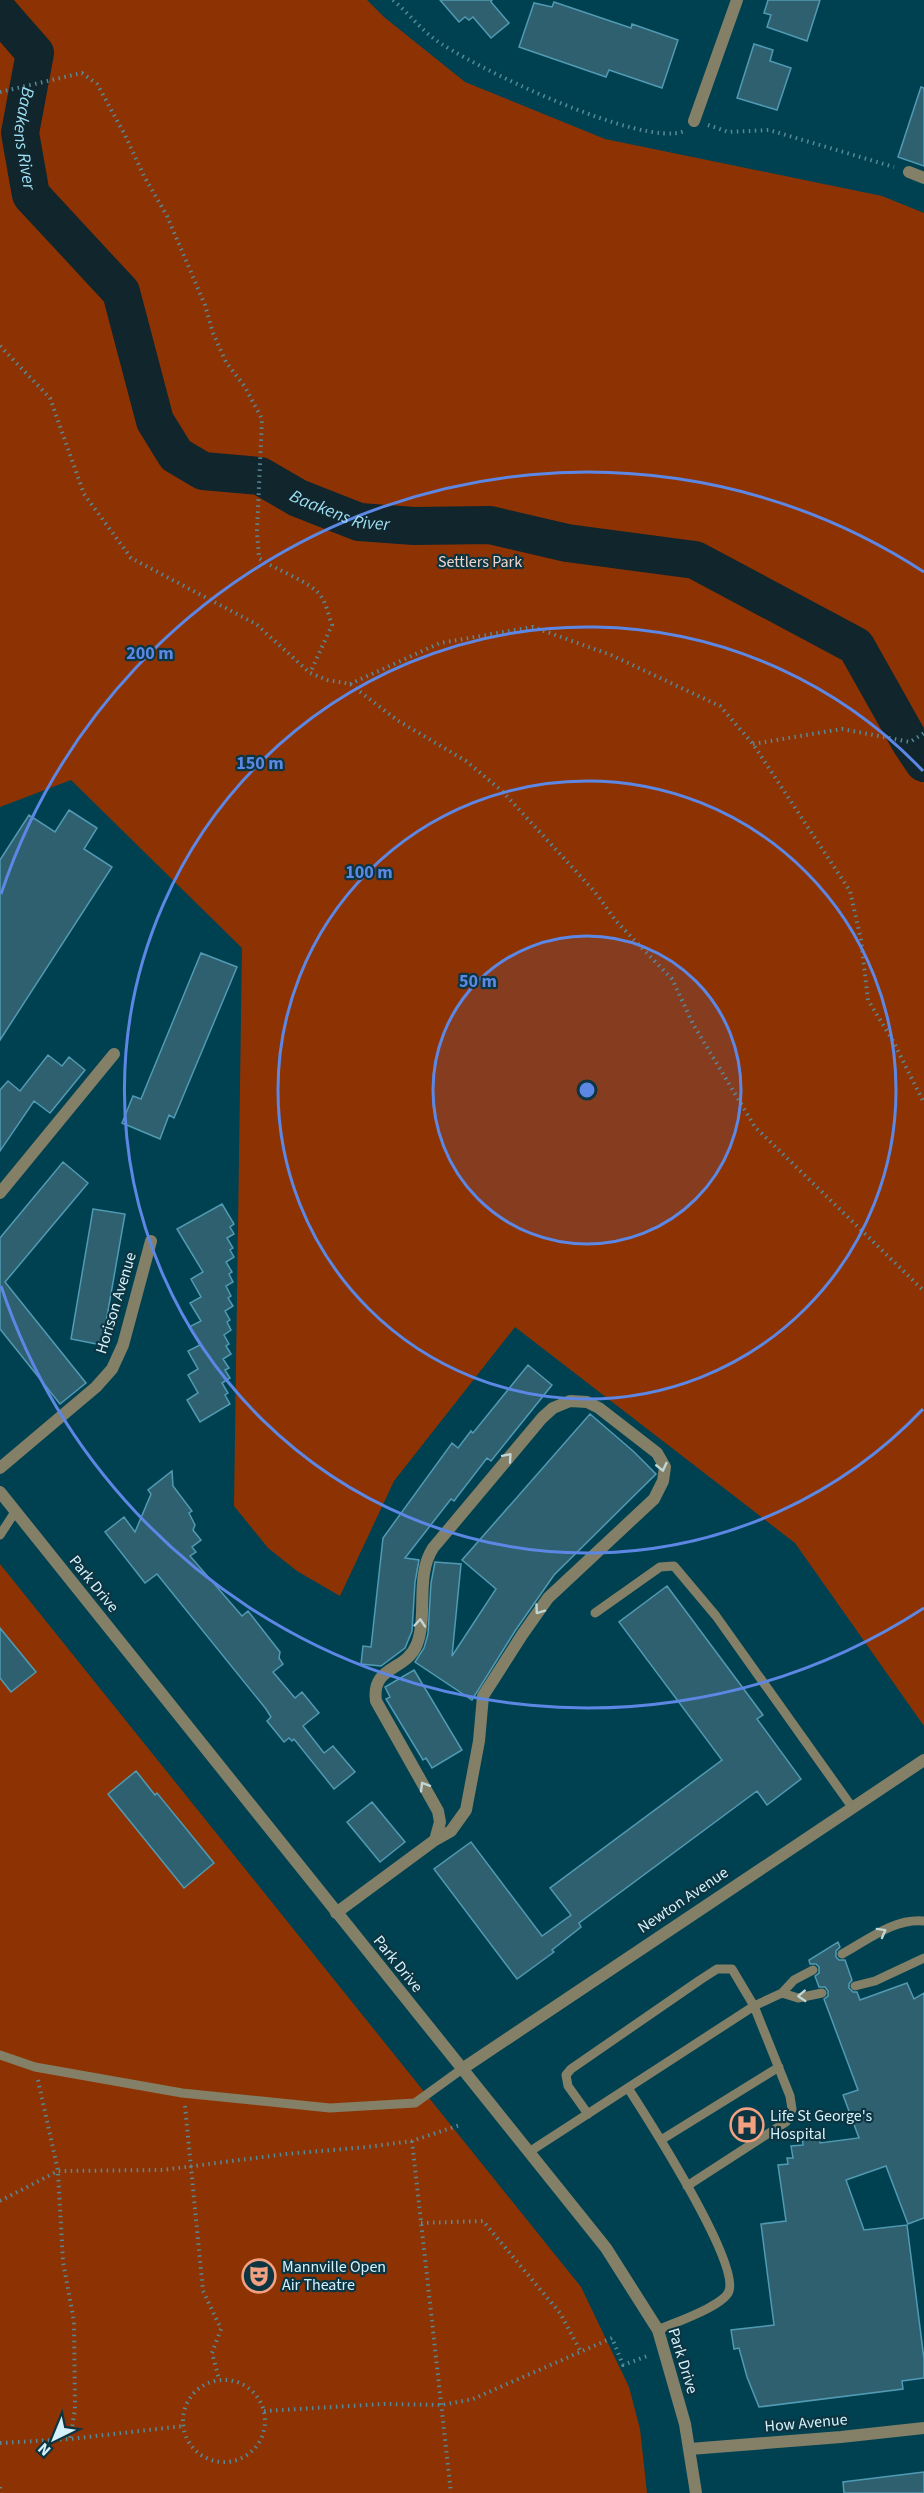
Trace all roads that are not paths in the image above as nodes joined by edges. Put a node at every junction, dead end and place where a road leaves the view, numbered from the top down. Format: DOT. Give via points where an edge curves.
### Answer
graph roads {
  1 [pos="737,0"];
  2 [pos="694,121"];
  3 [pos="909,172"];
  4 [pos="924,178"];
  5 [pos="114,1054"];
  6 [pos="0,1193"];
  7 [pos="151,1241"];
  8 [pos="0,1468"];
  9 [pos="0,1492"];
  10 [pos="15,1512"];
  11 [pos="0,1535"];
  12 [pos="595,1613"];
  13 [pos="924,1761"];
  14 [pos="852,1807"];
  15 [pos="435,1840"];
  16 [pos="336,1913"];
  17 [pos="924,1921"];
  18 [pos="842,1954"];
  19 [pos="924,1958"];
  20 [pos="813,1970"];
  21 [pos="855,1986"];
  22 [pos="782,1993"];
  23 [pos="822,1993"];
  24 [pos="754,2006"];
  25 [pos="0,2055"];
  26 [pos="779,2067"];
  27 [pos="462,2069"];
  28 [pos="628,2088"];
  29 [pos="588,2114"];
  30 [pos="661,2140"];
  31 [pos="529,2152"];
  32 [pos="687,2186"];
  33 [pos="658,2330"];
  34 [pos="924,2427"];
  35 [pos="690,2449"];
  36 [pos="696,2493"];
  1 -- 2 [label="street"];
  3 -- 4 [label="street"];
  5 -- 6 [label="street"];
  7 -- 8 [label="street, Horison Avenue" via="123,1345 112,1369"];
  9 -- 10 [label="street, Park Drive"];
  10 -- 11 [label="lane"];
  10 -- 16 [label="street, Park Drive"];
  12 -- 14 [label="lane" via="660,1567 674,1566 716,1616"];
  13 -- 14 [label="street, Newton Avenue"];
  14 -- 27 [label="street, Newton Avenue"];
  15 -- 15 [label="street, one-way" via="440,1822 438,1811 376,1701 377,1681 403,1662 416,1646 425,1565 433,1548 542,1418 563,1403 587,1402 657,1453 665,1467 662,1487 654,1499 548,1598 522,1635 483,1696 466,1810 451,1831"];
  15 -- 16 [label="street"];
  16 -- 27 [label="street, Park Drive"];
  18 -- 17 [label="lane, one-way" via="897,1924"];
  19 -- 21 [label="lane"];
  20 -- 22 [label="lane" via="794,1980"];
  23 -- 22 [label="lane, one-way" via="798,1998"];
  22 -- 24 [label="lane"];
  24 -- 26 [label="lane"];
  24 -- 28 [label="lane"];
  24 -- 29 [label="lane" via="732,1970 717,1969 700,1980 566,2075 568,2086"];
  25 -- 27 [label="lane" via="35,2067 182,2093 330,2108 415,2103"];
  26 -- 30 [label="lane"];
  26 -- 32 [label="lane" via="792,2109 786,2122"];
  27 -- 31 [label="street, Park Drive"];
  28 -- 29 [label="lane"];
  28 -- 30 [label="lane"];
  29 -- 31 [label="lane"];
  30 -- 32 [label="lane"];
  31 -- 33 [label="street, Park Drive" via="606,2248"];
  32 -- 33 [label="lane" via="712,2229 730,2290 715,2304"];
  33 -- 35 [label="street, Park Drive"];
  34 -- 35 [label="street, How Avenue"];
  35 -- 36 [label="street, Park Drive"];
}
